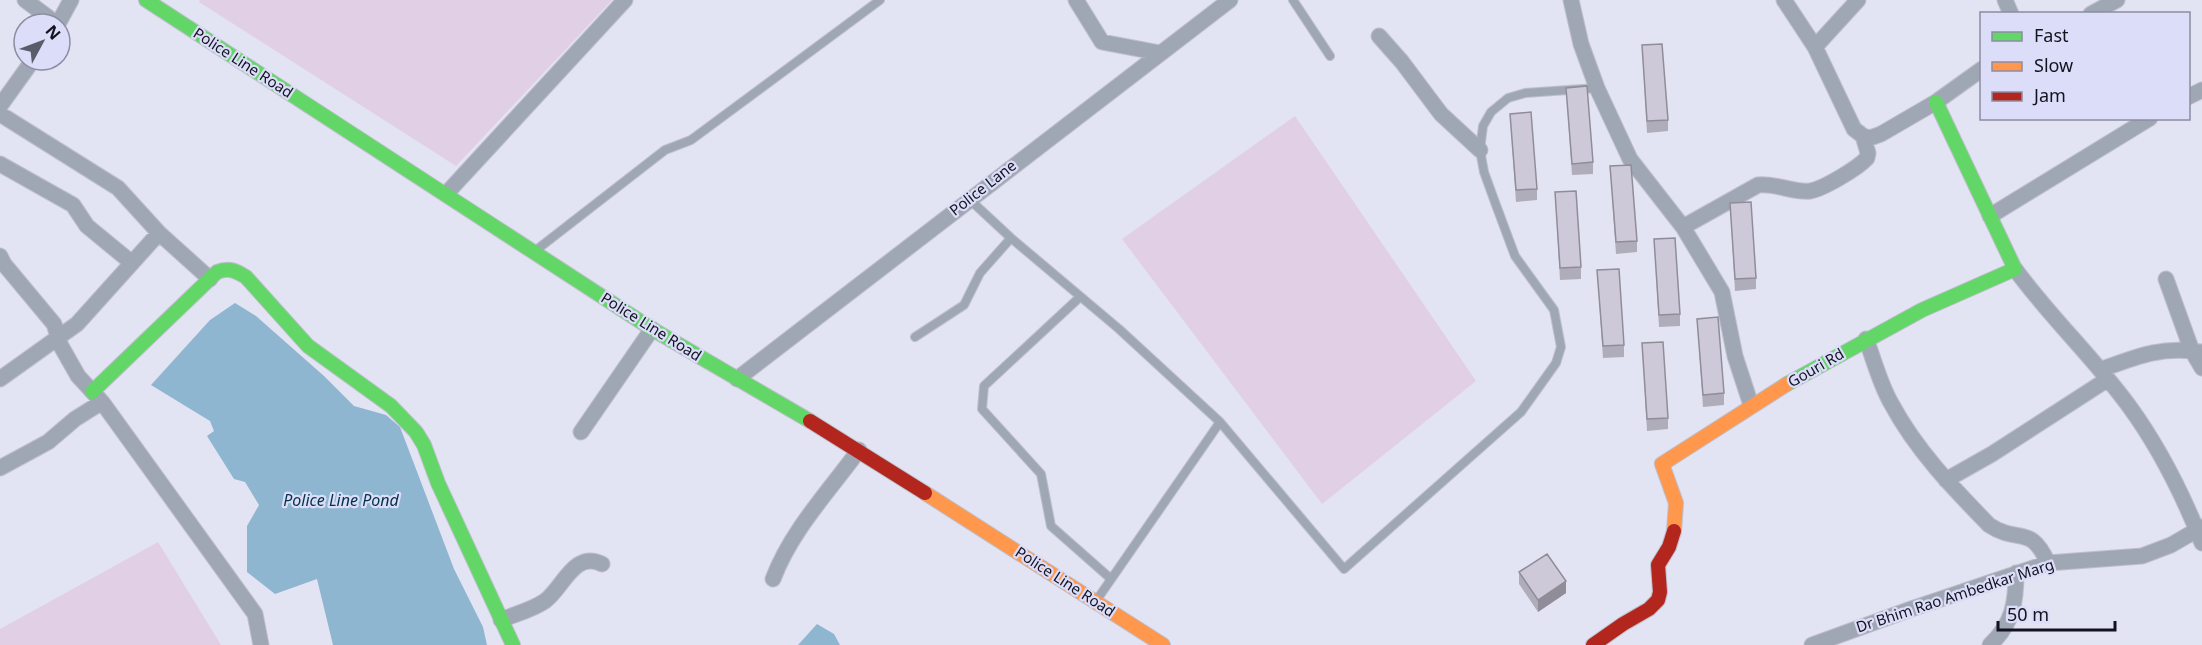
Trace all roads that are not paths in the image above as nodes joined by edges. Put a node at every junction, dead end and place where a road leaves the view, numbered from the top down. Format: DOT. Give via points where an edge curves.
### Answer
graph roads {
  1 [pos="25,0"];
  2 [pos="625,0"];
  3 [pos="880,0"];
  4 [pos="1076,0"];
  5 [pos="1230,0"];
  6 [pos="1293,0"];
  7 [pos="1571,0"];
  8 [pos="1784,0"];
  9 [pos="1858,0"];
  10 [pos="152,2"];
  11 [pos="2115,6"];
  12 [pos="42,12"];
  13 [pos="2097,12"];
  14 [pos="1379,36"];
  15 [pos="1815,47"];
  16 [pos="1160,53"];
  17 [pos="1330,56"];
  18 [pos="1980,70"];
  19 [pos="24,72"];
  20 [pos="1597,88"];
  21 [pos="1936,102"];
  22 [pos="0,106"];
  23 [pos="0,114"];
  24 [pos="2147,120"];
  25 [pos="1863,136"];
  26 [pos="1480,150"];
  27 [pos="0,164"];
  28 [pos="446,194"];
  29 [pos="969,199"];
  30 [pos="1989,216"];
  31 [pos="1683,227"];
  32 [pos="159,233"];
  33 [pos="1011,238"];
  34 [pos="534,252"];
  35 [pos="0,256"];
  36 [pos="132,263"];
  37 [pos="2015,269"];
  38 [pos="210,279"];
  39 [pos="2166,279"];
  40 [pos="1080,297"];
  41 [pos="652,329"];
  42 [pos="915,337"];
  43 [pos="59,338"];
  44 [pos="1866,339"];
  45 [pos="2197,352"];
  46 [pos="2202,368"];
  47 [pos="2104,375"];
  48 [pos="0,379"];
  49 [pos="737,379"];
  50 [pos="97,397"];
  51 [pos="1751,405"];
  52 [pos="1220,422"];
  53 [pos="581,432"];
  54 [pos="859,450"];
  55 [pos="0,468"];
  56 [pos="1946,480"];
  57 [pos="2200,533"];
  58 [pos="2048,563"];
  59 [pos="602,564"];
  60 [pos="2016,573"];
  61 [pos="1110,578"];
  62 [pos="773,579"];
  63 [pos="1095,602"];
  64 [pos="501,620"];
  65 [pos="261,645"];
  66 [pos="513,645"];
  67 [pos="1162,645"];
  68 [pos="1593,645"];
  69 [pos="1812,645"];
  70 [pos="1990,645"];
  1 -- 12 [label="street"];
  2 -- 28 [label="street"];
  3 -- 34 [label="lane" via="691,140 665,150"];
  4 -- 16 [label="street" via="1102,42"];
  5 -- 16 [label="street, Police Lane"];
  6 -- 17 [label="lane"];
  7 -- 20 [label="street"];
  8 -- 15 [label="street"];
  9 -- 15 [label="street"];
  10 -- 28 [label="street, Police Line Road"];
  11 -- 13 [label="street"];
  14 -- 26 [label="street" via="1440,114"];
  15 -- 25 [label="street" via="1854,129"];
  16 -- 29 [label="street, Police Lane"];
  18 -- 21 [label="street"];
  19 -- 22 [label="street"];
  20 -- 26 [label="lane" via="1525,93 1508,98 1491,112 1483,126"];
  20 -- 31 [label="street" via="1630,159"];
  21 -- 25 [label="street" via="1881,134"];
  21 -- 30 [label="street"];
  23 -- 32 [label="street" via="118,188"];
  24 -- 30 [label="street"];
  25 -- 31 [label="street" via="1867,158 1818,188 1803,191 1758,185"];
  26 -- 52 [label="lane" via="1484,172 1515,256 1554,310 1558,327 1561,347 1556,363 1521,412 1344,569"];
  27 -- 36 [label="street" via="73,205 87,226"];
  28 -- 34 [label="street, Police Line Road"];
  29 -- 33 [label="lane"];
  29 -- 49 [label="street, Police Lane"];
  30 -- 37 [label="street"];
  31 -- 51 [label="street" via="1722,292 1735,356"];
  32 -- 36 [label="street"];
  32 -- 38 [label="street"];
  33 -- 40 [label="lane"];
  33 -- 42 [label="lane" via="980,273 964,305"];
  34 -- 41 [label="street, Police Line Road"];
  35 -- 43 [label="street" via="54,324"];
  36 -- 43 [label="street"];
  37 -- 44 [label="street, Gouri Rd" via="1964,289"];
  37 -- 47 [label="street"];
  38 -- 50 [label="street"];
  38 -- 64 [label="street" via="224,269 246,277 309,346 391,406 417,432"];
  39 -- 45 [label="street"];
  40 -- 52 [label="lane"];
  40 -- 61 [label="lane" via="984,386 982,409 1041,474 1051,526"];
  41 -- 49 [label="street, Police Line Road"];
  41 -- 53 [label="street"];
  43 -- 48 [label="street"];
  43 -- 50 [label="street" via="78,376"];
  44 -- 51 [label="street, Gouri Rd"];
  44 -- 56 [label="street" via="1890,402"];
  45 -- 46 [label="street"];
  45 -- 47 [label="street" via="2143,353"];
  47 -- 56 [label="street" via="2009,444"];
  47 -- 57 [label="street" via="2156,448"];
  49 -- 54 [label="street, Police Line Road"];
  50 -- 55 [label="street" via="48,442"];
  50 -- 65 [label="street" via="255,614"];
  51 -- 68 [label="street, Gouri Rd" via="1662,464 1677,503 1677,522 1658,568 1660,596 1647,610"];
  52 -- 61 [label="lane"];
  54 -- 62 [label="street" via="800,528"];
  54 -- 63 [label="street, Police Line Road"];
  56 -- 58 [label="street" via="2000,533 2035,540"];
  57 -- 58 [label="street, Dr Bhim Rao Ambedkar Marg" via="2142,556"];
  58 -- 60 [label="street, Dr Bhim Rao Ambedkar Marg"];
  59 -- 64 [label="street" via="578,564 545,601"];
  60 -- 69 [label="street, Dr Bhim Rao Ambedkar Marg"];
  60 -- 70 [label="street" via="2012,612"];
  61 -- 63 [label="lane"];
  63 -- 67 [label="street, Police Line Road"];
  64 -- 66 [label="street"];
}
